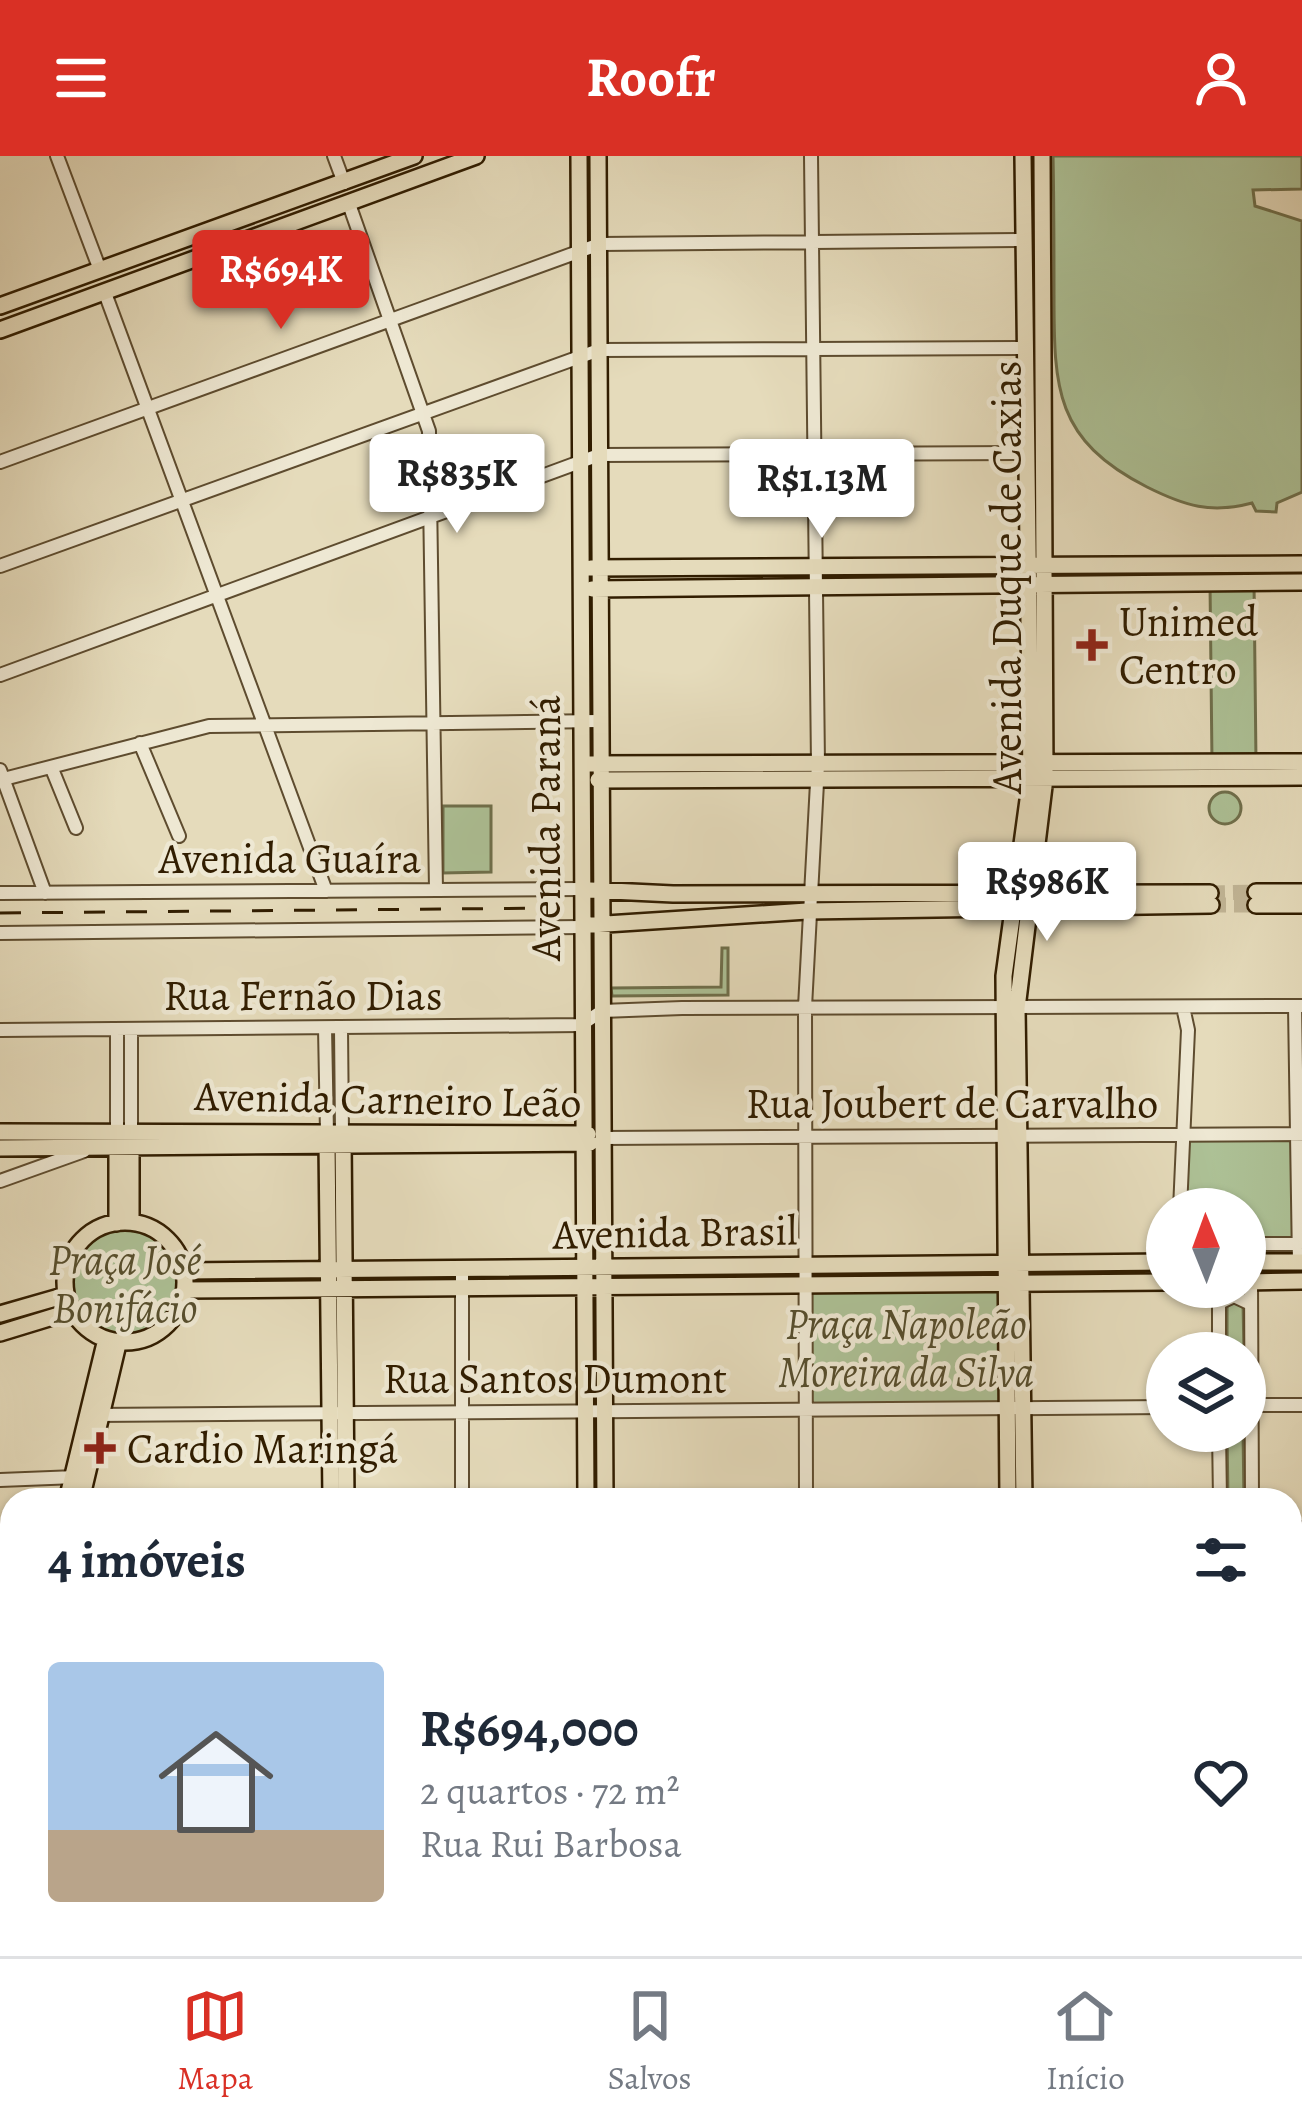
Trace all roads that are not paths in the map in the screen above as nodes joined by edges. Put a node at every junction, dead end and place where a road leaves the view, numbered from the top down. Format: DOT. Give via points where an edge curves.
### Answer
graph roads {
  1 [pos="334,156"];
  2 [pos="414,156"];
  3 [pos="425,156"];
  4 [pos="476,156"];
  5 [pos="579,156"];
  6 [pos="598,156"];
  7 [pos="811,156"];
  8 [pos="1023,156"];
  9 [pos="1042,156"];
  10 [pos="62,158"];
  11 [pos="344,183"];
  12 [pos="394,187"];
  13 [pos="349,204"];
  14 [pos="271,210"];
  15 [pos="215,230"];
  16 [pos="1024,240"];
  17 [pos="812,242"];
  18 [pos="600,244"];
  19 [pos="238,245"];
  20 [pos="580,249"];
  21 [pos="190,261"];
  22 [pos="100,269"];
  23 [pos="72,279"];
  24 [pos="105,293"];
  25 [pos="581,304"];
  26 [pos="0,306"];
  27 [pos="391,317"];
  28 [pos="27,320"];
  29 [pos="599,328"];
  30 [pos="0,330"];
  31 [pos="1025,348"];
  32 [pos="813,349"];
  33 [pos="599,350"];
  34 [pos="581,354"];
  35 [pos="600,384"];
  36 [pos="582,407"];
  37 [pos="146,408"];
  38 [pos="424,409"];
  39 [pos="1026,453"];
  40 [pos="814,454"];
  41 [pos="599,455"];
  42 [pos="582,460"];
  43 [pos="0,462"];
  44 [pos="179,500"];
  45 [pos="434,514"];
  46 [pos="582,515"];
  47 [pos="600,538"];
  48 [pos="1302,564"];
  49 [pos="0,566"];
  50 [pos="1035,566"];
  51 [pos="816,567"];
  52 [pos="592,568"];
  53 [pos="1302,582"];
  54 [pos="1036,585"];
  55 [pos="816,586"];
  56 [pos="592,588"];
  57 [pos="215,596"];
  58 [pos="581,667"];
  59 [pos="0,675"];
  60 [pos="598,692"];
  61 [pos="433,721"];
  62 [pos="579,721"];
  63 [pos="598,721"];
  64 [pos="262,724"];
  65 [pos="140,742"];
  66 [pos="1302,762"];
  67 [pos="579,764"];
  68 [pos="52,769"];
  69 [pos="1038,770"];
  70 [pos="817,771"];
  71 [pos="598,772"];
  72 [pos="1,777"];
  73 [pos="1302,777"];
  74 [pos="1043,819"];
  75 [pos="76,828"];
  76 [pos="582,830"];
  77 [pos="179,836"];
  78 [pos="1024,847"];
  79 [pos="598,850"];
  80 [pos="436,890"];
  81 [pos="590,890"];
  82 [pos="326,891"];
  83 [pos="1302,892"];
  84 [pos="0,893"];
  85 [pos="45,893"];
  86 [pos="1210,899"];
  87 [pos="1019,901"];
  88 [pos="808,903"];
  89 [pos="1302,905"];
  90 [pos="600,923"];
  91 [pos="582,927"];
  92 [pos="0,934"];
  93 [pos="1009,937"];
  94 [pos="1020,958"];
  95 [pos="601,960"];
  96 [pos="581,977"];
  97 [pos="805,1006"];
  98 [pos="1299,1006"];
  99 [pos="1183,1007"];
  100 [pos="1010,1008"];
  101 [pos="602,1011"];
  102 [pos="581,1025"];
  103 [pos="325,1028"];
  104 [pos="341,1028"];
  105 [pos="124,1029"];
  106 [pos="0,1030"];
  107 [pos="1017,1056"];
  108 [pos="582,1071"];
  109 [pos="1004,1084"];
  110 [pos="602,1094"];
  111 [pos="0,1132"];
  112 [pos="1012,1134"];
  113 [pos="1299,1134"];
  114 [pos="1180,1135"];
  115 [pos="803,1136"];
  116 [pos="603,1138"];
  117 [pos="584,1139"];
  118 [pos="124,1140"];
  119 [pos="335,1140"];
  120 [pos="95,1147"];
  121 [pos="0,1148"];
  122 [pos="1005,1171"];
  123 [pos="0,1181"];
  124 [pos="603,1182"];
  125 [pos="1180,1188"];
  126 [pos="1021,1200"];
  127 [pos="583,1201"];
  128 [pos="124,1222"];
  129 [pos="1266,1249"];
  130 [pos="1300,1256"];
  131 [pos="1266,1260"];
  132 [pos="1146,1262"];
  133 [pos="1015,1264"];
  134 [pos="804,1266"];
  135 [pos="184,1271"];
  136 [pos="583,1279"];
  137 [pos="603,1279"];
  138 [pos="336,1280"];
  139 [pos="462,1280"];
  140 [pos="1302,1281"];
  141 [pos="1146,1282"];
  142 [pos="1266,1282"];
  143 [pos="1015,1284"];
  144 [pos="804,1286"];
  145 [pos="185,1290"];
  146 [pos="69,1303"];
  147 [pos="0,1314"];
  148 [pos="604,1314"];
  149 [pos="1023,1331"];
  150 [pos="0,1333"];
  151 [pos="112,1342"];
  152 [pos="584,1343"];
  153 [pos="1007,1357"];
  154 [pos="1266,1405"];
  155 [pos="1302,1405"];
  156 [pos="1146,1407"];
  157 [pos="1015,1408"];
  158 [pos="806,1410"];
  159 [pos="338,1412"];
  160 [pos="462,1412"];
  161 [pos="585,1412"];
  162 [pos="605,1412"];
  163 [pos="95,1415"];
  164 [pos="585,1442"];
  165 [pos="1219,1452"];
  166 [pos="1250,1452"];
  167 [pos="1008,1462"];
  168 [pos="605,1465"];
  169 [pos="80,1478"];
  170 [pos="0,1480"];
  171 [pos="75,1488"];
  172 [pos="81,1488"];
  173 [pos="333,1488"];
  174 [pos="345,1488"];
  175 [pos="462,1488"];
  176 [pos="586,1488"];
  177 [pos="605,1488"];
  178 [pos="806,1488"];
  179 [pos="1008,1488"];
  180 [pos="1021,1488"];
  181 [pos="1023,1488"];
  182 [pos="1220,1488"];
  183 [pos="1251,1488"];
  1 -- 11 [label="street"];
  2 -- 11 [label="main road"];
  3 -- 12 [label="main road"];
  4 -- 12 [label="main road"];
  5 -- 20 [label="main road, Avenida Paraná"];
  6 -- 18 [label="main road, Avenida Paraná"];
  7 -- 17 [label="street"];
  8 -- 16 [label="main road, Avenida Duque de Caxias"];
  9 -- 50 [label="main road, Avenida Duque de Caxias"];
  10 -- 22 [label="street"];
  11 -- 14 [label="main road"];
  12 -- 13 [label="main road"];
  13 -- 19 [label="main road"];
  13 -- 27 [label="street"];
  14 -- 15 [label="main road"];
  14 -- 19 [label="main road" via="236,230"];
  15 -- 21 [label="main road" via="211,247"];
  15 -- 22 [label="main road"];
  16 -- 17 [label="street"];
  16 -- 31 [label="main road, Avenida Duque de Caxias"];
  17 -- 18 [label="street"];
  17 -- 32 [label="street"];
  18 -- 20 [label="street"];
  18 -- 29 [label="main road, Avenida Paraná"];
  19 -- 21 [label="main road"];
  20 -- 25 [label="main road, Avenida Paraná"];
  20 -- 27 [label="street"];
  21 -- 24 [label="main road"];
  22 -- 23 [label="main road"];
  23 -- 26 [label="main road"];
  23 -- 28 [label="main road" via="32,302"];
  24 -- 28 [label="main road"];
  24 -- 37 [label="street"];
  25 -- 29 [label="main road"];
  25 -- 34 [label="main road, Avenida Paraná"];
  27 -- 37 [label="street"];
  27 -- 38 [label="street"];
  28 -- 30 [label="main road"];
  29 -- 33 [label="main road, Avenida Paraná"];
  31 -- 32 [label="street"];
  31 -- 39 [label="main road, Avenida Duque de Caxias"];
  32 -- 33 [label="street"];
  32 -- 40 [label="street"];
  33 -- 34 [label="street"];
  33 -- 35 [label="main road, Avenida Paraná"];
  34 -- 36 [label="main road, Avenida Paraná"];
  34 -- 38 [label="street"];
  35 -- 36 [label="main road"];
  35 -- 41 [label="main road, Avenida Paraná"];
  36 -- 42 [label="main road, Avenida Paraná"];
  37 -- 43 [label="street"];
  37 -- 44 [label="street"];
  38 -- 44 [label="street"];
  38 -- 45 [label="street"];
  39 -- 40 [label="street"];
  39 -- 50 [label="main road, Avenida Duque de Caxias"];
  40 -- 41 [label="street"];
  40 -- 51 [label="street"];
  41 -- 42 [label="street"];
  41 -- 47 [label="main road, Avenida Paraná"];
  42 -- 45 [label="street"];
  42 -- 46 [label="main road, Avenida Paraná"];
  44 -- 49 [label="street"];
  44 -- 57 [label="street"];
  45 -- 57 [label="street"];
  45 -- 61 [label="street"];
  46 -- 47 [label="main road"];
  46 -- 52 [label="main road, Avenida Paraná"];
  47 -- 52 [label="main road, Avenida Paraná"];
  48 -- 50 [label="main road"];
  50 -- 51 [label="main road"];
  50 -- 54 [label="main road, Avenida Duque de Caxias"];
  51 -- 52 [label="main road"];
  51 -- 55 [label="street"];
  52 -- 56 [label="main road, Avenida Paraná"];
  53 -- 54 [label="main road"];
  54 -- 55 [label="main road"];
  54 -- 69 [label="main road, Avenida Duque de Caxias"];
  55 -- 56 [label="main road"];
  55 -- 70 [label="street"];
  56 -- 58 [label="main road, Avenida Paraná"];
  56 -- 60 [label="main road, Avenida Paraná"];
  57 -- 59 [label="street"];
  57 -- 64 [label="street"];
  58 -- 60 [label="main road"];
  58 -- 62 [label="main road, Avenida Paraná"];
  60 -- 63 [label="main road, Avenida Paraná"];
  61 -- 62 [label="street"];
  61 -- 64 [label="street"];
  61 -- 80 [label="street"];
  62 -- 63 [label="street"];
  62 -- 67 [label="main road, Avenida Paraná"];
  63 -- 71 [label="main road, Avenida Paraná"];
  64 -- 65 [label="street"];
  64 -- 82 [label="street"];
  65 -- 68 [label="street"];
  65 -- 77 [label="street"];
  66 -- 69 [label="main road"];
  67 -- 71 [label="main road"];
  67 -- 76 [label="main road, Avenida Paraná"];
  68 -- 72 [label="street"];
  68 -- 75 [label="street"];
  69 -- 70 [label="main road"];
  69 -- 73 [label="main road"];
  69 -- 74 [label="main road, Avenida Duque de Caxias"];
  69 -- 78 [label="main road, Avenida Duque de Caxias"];
  70 -- 71 [label="main road"];
  70 -- 88 [label="street"];
  71 -- 79 [label="main road, Avenida Paraná"];
  72 -- 85 [label="street"];
  74 -- 78 [label="main road"];
  74 -- 87 [label="main road, Avenida Duque de Caxias"];
  76 -- 79 [label="main road"];
  76 -- 81 [label="main road, Avenida Paraná"];
  78 -- 87 [label="main road, Avenida Duque de Caxias"];
  79 -- 81 [label="main road, Avenida Paraná"];
  80 -- 81 [label="street, Avenida Guaíra"];
  80 -- 82 [label="street, Avenida Guaíra"];
  81 -- 88 [label="main road"];
  81 -- 90 [label="main road, Avenida Paraná"];
  81 -- 91 [label="main road, Avenida Paraná"];
  82 -- 85 [label="street, Avenida Guaíra"];
  83 -- 89 [label="main road" via="1256,899"];
  84 -- 85 [label="street, Avenida Guaíra"];
  86 -- 87 [label="main road"];
  87 -- 88 [label="main road"];
  87 -- 93 [label="main road, Avenida Duque de Caxias"];
  87 -- 94 [label="main road, Avenida Duque de Caxias"];
  88 -- 90 [label="main road"];
  88 -- 97 [label="street"];
  90 -- 91 [label="main road"];
  90 -- 95 [label="main road, Avenida Paraná"];
  91 -- 92 [label="street"];
  91 -- 96 [label="main road, Avenida Paraná"];
  93 -- 94 [label="main road"];
  93 -- 100 [label="main road, Avenida Duque de Caxias"];
  94 -- 100 [label="main road, Avenida Duque de Caxias"];
  95 -- 96 [label="main road"];
  95 -- 101 [label="main road, Avenida Paraná"];
  96 -- 102 [label="main road, Avenida Paraná"];
  97 -- 100 [label="street"];
  97 -- 101 [label="street"];
  97 -- 115 [label="street"];
  98 -- 99 [label="street"];
  98 -- 113 [label="street"];
  99 -- 100 [label="street"];
  99 -- 114 [label="street"];
  100 -- 107 [label="main road, Avenida Duque de Caxias"];
  100 -- 109 [label="main road, Avenida Duque de Caxias"];
  101 -- 102 [label="street"];
  101 -- 110 [label="main road, Avenida Paraná"];
  102 -- 104 [label="street, Rua Fernão Dias"];
  102 -- 108 [label="main road, Avenida Paraná"];
  103 -- 104 [label="street, Rua Fernão Dias"];
  103 -- 105 [label="street, Rua Fernão Dias"];
  103 -- 119 [label="street"];
  104 -- 119 [label="street"];
  105 -- 106 [label="street, Rua Fernão Dias"];
  105 -- 118 [label="street"];
  107 -- 109 [label="main road"];
  107 -- 112 [label="main road, Avenida Duque de Caxias"];
  108 -- 110 [label="main road"];
  108 -- 117 [label="main road, Avenida Paraná"];
  109 -- 112 [label="main road, Avenida Duque de Caxias"];
  110 -- 116 [label="main road, Avenida Paraná"];
  111 -- 118 [label="main road, Avenida Carneiro Leão"];
  112 -- 114 [label="street, Rua Joubert de Carvalho"];
  112 -- 115 [label="street, Rua Joubert de Carvalho"];
  112 -- 122 [label="main road, Avenida Duque de Caxias"];
  112 -- 126 [label="main road, Avenida Duque de Caxias"];
  113 -- 114 [label="street, Rua Joubert de Carvalho"];
  113 -- 130 [label="street"];
  114 -- 125 [label="street"];
  115 -- 116 [label="street, Rua Joubert de Carvalho"];
  115 -- 134 [label="street"];
  116 -- 117 [label="main road, Avenida Carneiro Leão"];
  116 -- 124 [label="main road, Avenida Paraná"];
  117 -- 119 [label="main road, Avenida Carneiro Leão"];
  117 -- 127 [label="main road, Avenida Paraná"];
  118 -- 119 [label="main road, Avenida Carneiro Leão"];
  118 -- 120 [label="main road, Avenida Carneiro Leão"];
  118 -- 128 [label="main road"];
  119 -- 138 [label="main road"];
  120 -- 121 [label="main road, Avenida Carneiro Leão"];
  120 -- 123 [label="street"];
  122 -- 126 [label="main road"];
  122 -- 133 [label="main road, Avenida Duque de Caxias"];
  124 -- 127 [label="main road"];
  124 -- 137 [label="main road, Avenida Paraná"];
  126 -- 133 [label="main road, Avenida Duque de Caxias"];
  127 -- 136 [label="main road, Avenida Paraná"];
  128 -- 135 [label="main road" via="166,1238"];
  128 -- 146 [label="main road" via="82,1240 65,1275"];
  129 -- 130 [label="street"];
  130 -- 131 [label="main road"];
  132 -- 133 [label="main road, Avenida Brasil"];
  133 -- 134 [label="main road, Avenida Brasil"];
  133 -- 143 [label="main road, Avenida Duque de Caxias"];
  134 -- 137 [label="main road, Avenida Brasil"];
  134 -- 144 [label="street"];
  135 -- 138 [label="main road, Avenida Brasil"];
  135 -- 145 [label="main road"];
  136 -- 137 [label="main road, Avenida Brasil"];
  136 -- 139 [label="main road, Avenida Brasil"];
  136 -- 152 [label="main road, Avenida Paraná"];
  137 -- 144 [label="main road, Avenida Brasil"];
  137 -- 148 [label="main road, Avenida Paraná"];
  138 -- 139 [label="main road, Avenida Brasil"];
  138 -- 145 [label="main road, Avenida Brasil"];
  138 -- 159 [label="main road"];
  139 -- 160 [label="street"];
  140 -- 142 [label="main road"];
  141 -- 143 [label="main road, Avenida Brasil"];
  143 -- 144 [label="main road, Avenida Brasil"];
  143 -- 149 [label="main road, Avenida Duque de Caxias"];
  143 -- 153 [label="main road, Avenida Duque de Caxias"];
  144 -- 158 [label="street"];
  145 -- 151 [label="main road" via="164,1328"];
  146 -- 147 [label="main road"];
  146 -- 150 [label="main road"];
  146 -- 151 [label="main road"];
  148 -- 152 [label="main road"];
  148 -- 162 [label="main road, Avenida Paraná"];
  149 -- 153 [label="main road"];
  149 -- 157 [label="main road, Avenida Duque de Caxias"];
  151 -- 163 [label="main road"];
  152 -- 161 [label="main road, Avenida Paraná"];
  153 -- 157 [label="main road, Avenida Duque de Caxias"];
  154 -- 155 [label="street"];
  156 -- 157 [label="street, Rua Santos Dumont"];
  157 -- 158 [label="street, Rua Santos Dumont"];
  157 -- 167 [label="main road, Avenida Duque de Caxias"];
  157 -- 181 [label="main road, Avenida Duque de Caxias"];
  158 -- 162 [label="street, Rua Santos Dumont"];
  158 -- 178 [label="street"];
  159 -- 160 [label="street, Rua Santos Dumont"];
  159 -- 163 [label="street, Rua Santos Dumont"];
  159 -- 173 [label="main road"];
  159 -- 174 [label="main road"];
  160 -- 161 [label="street, Rua Santos Dumont"];
  160 -- 175 [label="street"];
  161 -- 162 [label="street, Rua Santos Dumont"];
  161 -- 164 [label="main road, Avenida Paraná"];
  162 -- 168 [label="main road, Avenida Paraná"];
  163 -- 169 [label="main road"];
  164 -- 168 [label="main road"];
  164 -- 176 [label="main road, Avenida Paraná"];
  165 -- 182 [label="street"];
  166 -- 183 [label="street"];
  167 -- 179 [label="main road, Avenida Duque de Caxias"];
  167 -- 180 [label="main road"];
  168 -- 177 [label="main road, Avenida Paraná"];
  169 -- 170 [label="street"];
  169 -- 171 [label="main road"];
  169 -- 172 [label="main road"];
}
